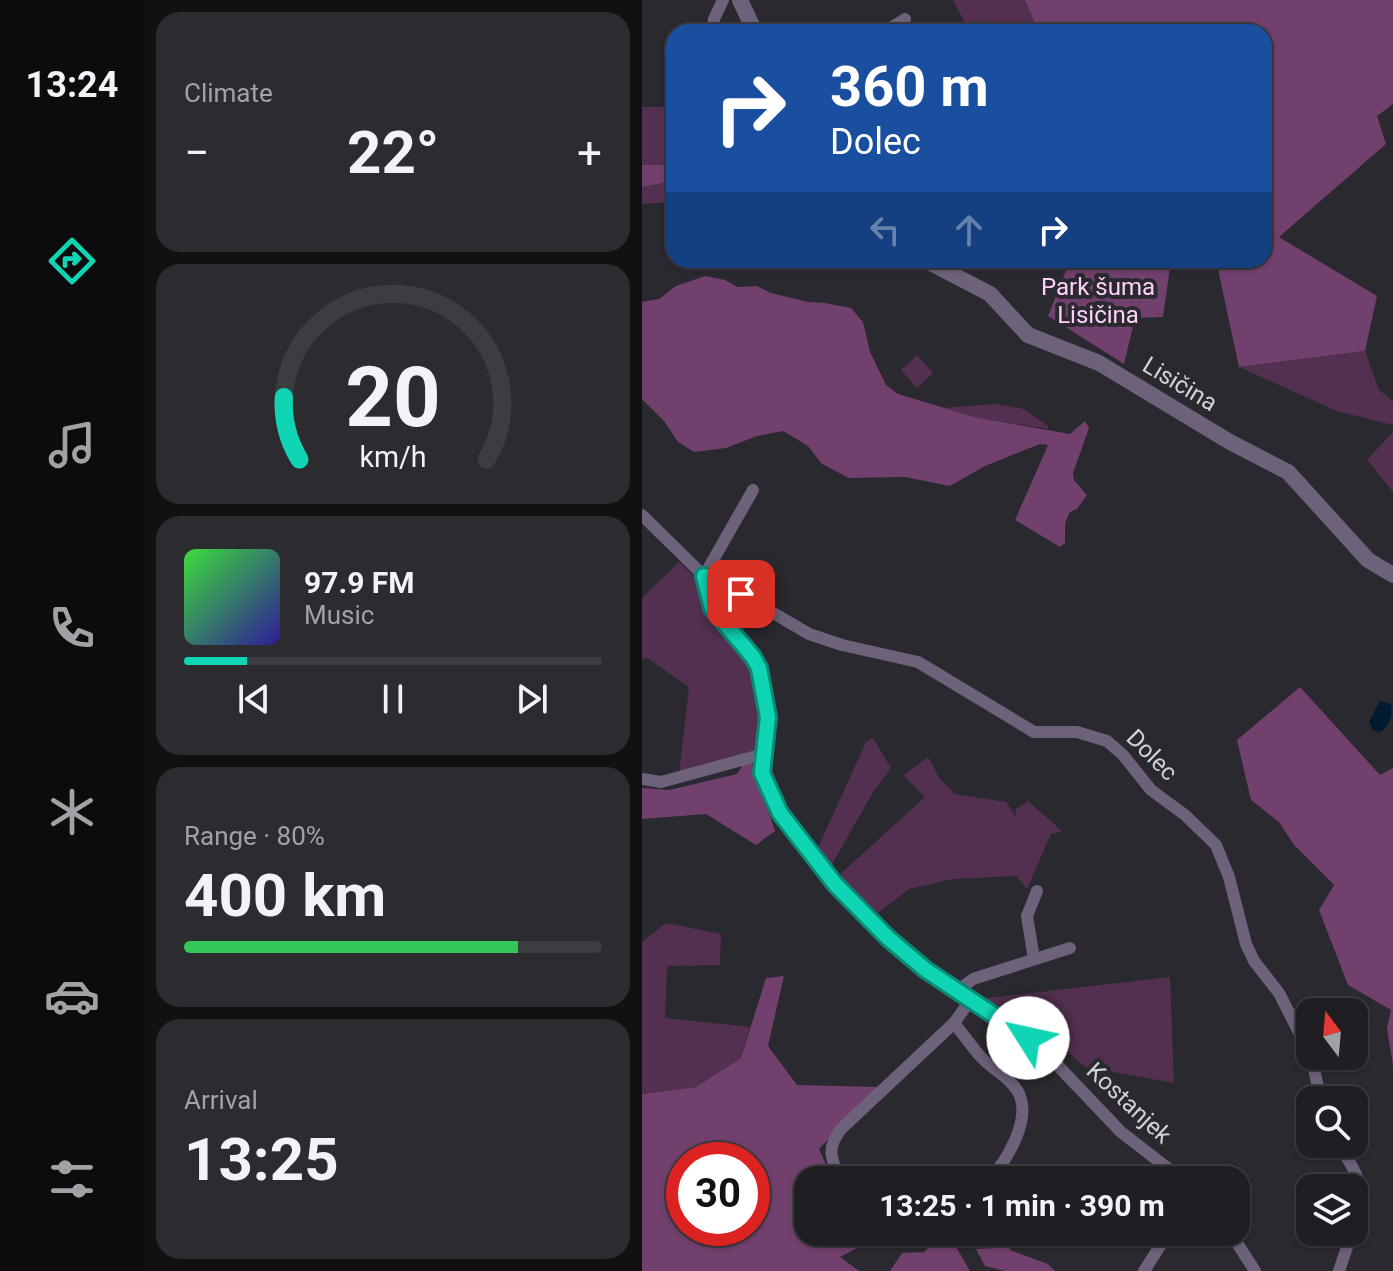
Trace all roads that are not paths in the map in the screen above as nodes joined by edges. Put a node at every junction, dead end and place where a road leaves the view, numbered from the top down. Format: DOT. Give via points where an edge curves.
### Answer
graph roads {
  1 [pos="723,0"];
  2 [pos="740,0"];
  3 [pos="905,19"];
  4 [pos="714,24"];
  5 [pos="751,24"];
  6 [pos="897,24"];
  7 [pos="940,268"];
  8 [pos="753,490"];
  9 [pos="642,515"];
  10 [pos="1393,575"];
  11 [pos="704,576"];
  12 [pos="764,754"];
  13 [pos="642,779"];
  14 [pos="1037,891"];
  15 [pos="1070,948"];
  16 [pos="1034,959"];
  17 [pos="957,991"];
  18 [pos="972,998"];
  19 [pos="954,1023"];
  20 [pos="1296,1027"];
  21 [pos="835,1166"];
  22 [pos="1002,1166"];
  23 [pos="1165,1166"];
  24 [pos="1160,1246"];
  25 [pos="1239,1246"];
  26 [pos="1347,1246"];
  27 [pos="1144,1271"];
  28 [pos="1255,1271"];
  29 [pos="1339,1271"];
  1 -- 4 [label="street"];
  2 -- 5 [label="street"];
  3 -- 6 [label="street"];
  7 -- 10 [label="street, Lisičina" via="990,294 1028,335 1099,363 1288,472 1368,560"];
  8 -- 11 [label="street"];
  9 -- 11 [label="street, Dolec"];
  11 -- 12 [label="street, Kostanjek" via="712,608 759,668 768,717"];
  11 -- 20 [label="street, Dolec" via="809,634 918,662 1034,732 1077,732 1107,741 1151,790 1216,845 1246,944"];
  12 -- 13 [label="street" via="661,782"];
  12 -- 17 [label="street, Kostanjek" via="762,773 780,813 835,884 888,938"];
  14 -- 16 [label="street" via="1027,916"];
  15 -- 16 [label="street"];
  16 -- 17 [label="street" via="973,979"];
  17 -- 18 [label="street, Kostanjek"];
  18 -- 19 [label="street"];
  18 -- 23 [label="street, Kostanjek" via="1040,1047 1121,1132"];
  19 -- 21 [label="street" via="841,1129 830,1150"];
  19 -- 22 [label="street" via="1019,1094 1022,1106"];
  24 -- 27 [label="street"];
  25 -- 28 [label="street"];
  26 -- 29 [label="street"];
}
